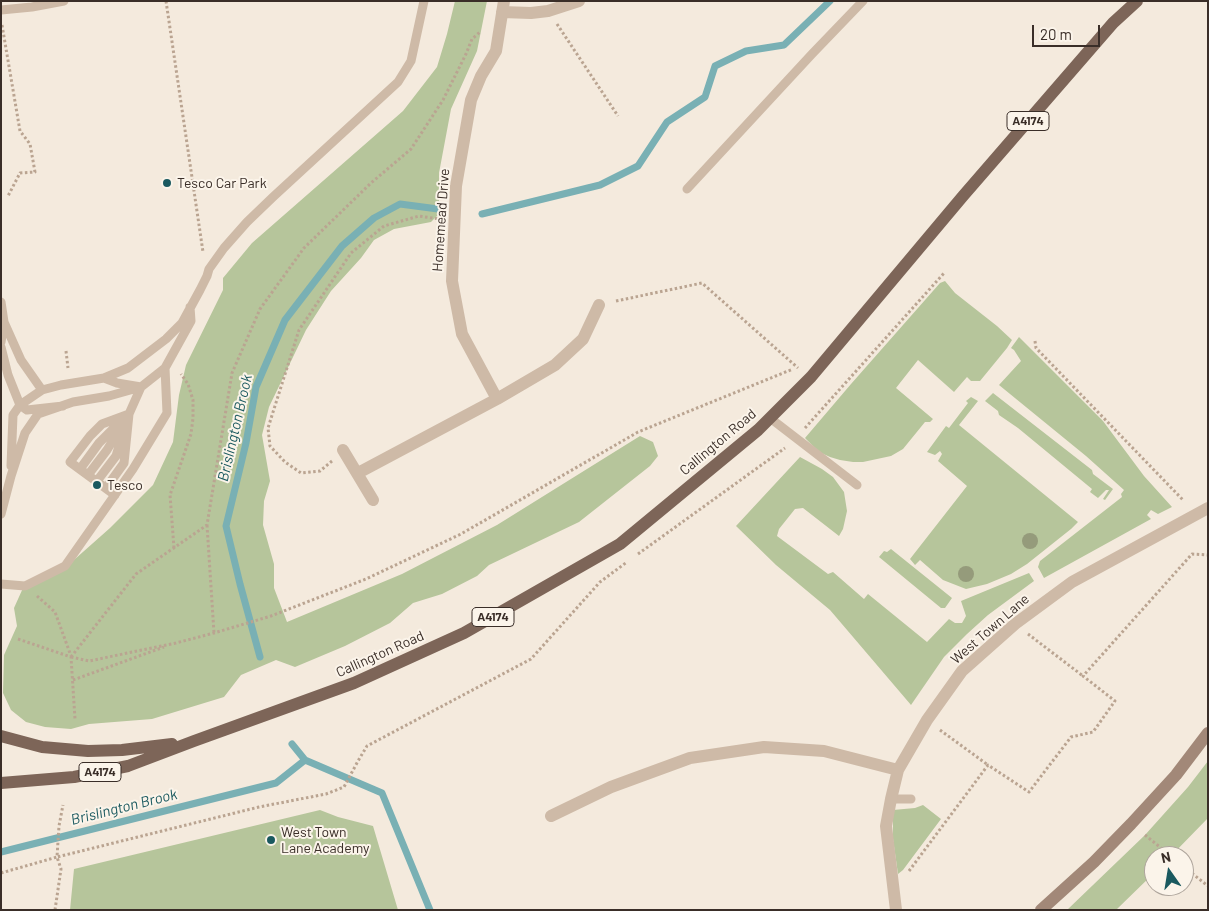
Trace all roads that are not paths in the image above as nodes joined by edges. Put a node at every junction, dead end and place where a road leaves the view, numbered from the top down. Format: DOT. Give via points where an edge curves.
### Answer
graph roads {
  1 [pos="64,1"];
  2 [pos="424,1"];
  3 [pos="579,1"];
  4 [pos="863,1"];
  5 [pos="1137,1"];
  6 [pos="503,7"];
  7 [pos="1,10"];
  8 [pos="687,189"];
  9 [pos="1,302"];
  10 [pos="598,305"];
  11 [pos="190,307"];
  12 [pos="4,322"];
  13 [pos="1,342"];
  14 [pos="1,347"];
  15 [pos="165,368"];
  16 [pos="104,378"];
  17 [pos="141,387"];
  18 [pos="42,390"];
  19 [pos="497,399"];
  20 [pos="20,405"];
  21 [pos="63,406"];
  22 [pos="129,414"];
  23 [pos="770,418"];
  24 [pos="344,452"];
  25 [pos="358,473"];
  26 [pos="88,475"];
  27 [pos="11,476"];
  28 [pos="97,482"];
  29 [pos="857,486"];
  30 [pos="106,488"];
  31 [pos="114,495"];
  32 [pos="374,500"];
  33 [pos="1202,511"];
  34 [pos="1,514"];
  35 [pos="1,584"];
  36 [pos="1208,733"];
  37 [pos="1,736"];
  38 [pos="194,741"];
  39 [pos="898,770"];
  40 [pos="1,783"];
  41 [pos="890,799"];
  42 [pos="911,799"];
  43 [pos="551,816"];
  44 [pos="896,910"];
  45 [pos="1041,910"];
  1 -- 7 [label="lane"];
  2 -- 11 [label="lane" via="411,61 398,82 247,222 209,269"];
  3 -- 6 [label="street" via="548,12 531,13"];
  4 -- 8 [label="lane"];
  5 -- 23 [label="main road, Callington Road / A4174" via="1112,23 811,377"];
  6 -- 19 [label="street, Homemead Drive" via="496,51 471,100 456,186 452,281 462,334"];
  9 -- 12 [label="lane"];
  10 -- 19 [label="street" via="583,339 555,365"];
  11 -- 15 [label="lane" via="191,321"];
  11 -- 16 [label="lane" via="182,323 166,339 128,368"];
  12 -- 13 [label="lane"];
  12 -- 18 [label="lane" via="21,360"];
  14 -- 20 [label="lane"];
  15 -- 17 [label="lane"];
  15 -- 31 [label="lane" via="167,413"];
  16 -- 17 [label="lane"];
  16 -- 18 [label="lane"];
  17 -- 21 [label="lane"];
  17 -- 22 [label="lane"];
  18 -- 20 [label="lane"];
  19 -- 25 [label="street"];
  20 -- 21 [label="lane" via="26,410"];
  20 -- 27 [label="lane" via="13,415"];
  21 -- 27 [label="lane" via="38,414 25,433"];
  22 -- 26 [label="lane"];
  22 -- 26 [label="lane" via="102,424 70,462"];
  22 -- 28 [label="lane" via="116,456"];
  22 -- 30 [label="lane" via="124,462"];
  23 -- 29 [label="lane"];
  23 -- 38 [label="main road, Callington Road / A4174" via="620,544 464,633 354,683"];
  24 -- 25 [label="street"];
  25 -- 32 [label="street"];
  26 -- 28 [label="lane"];
  27 -- 34 [label="lane"];
  28 -- 30 [label="lane"];
  30 -- 31 [label="lane"];
  31 -- 35 [label="lane" via="65,566 25,586"];
  33 -- 39 [label="street, West Town Lane" via="1072,582 1015,624 962,671 927,720"];
  36 -- 45 [label="main road" via="1176,775 1131,824"];
  37 -- 38 [label="main road, Callington Road / A4174" via="42,747 88,751"];
  38 -- 40 [label="main road, Callington Road / A4174" via="128,766 74,777"];
  39 -- 41 [label="street, West Town Lane"];
  39 -- 43 [label="street" via="824,751 764,747 690,758 611,787"];
  41 -- 42 [label="lane"];
  41 -- 44 [label="street, West Town Lane" via="886,826"];
}
